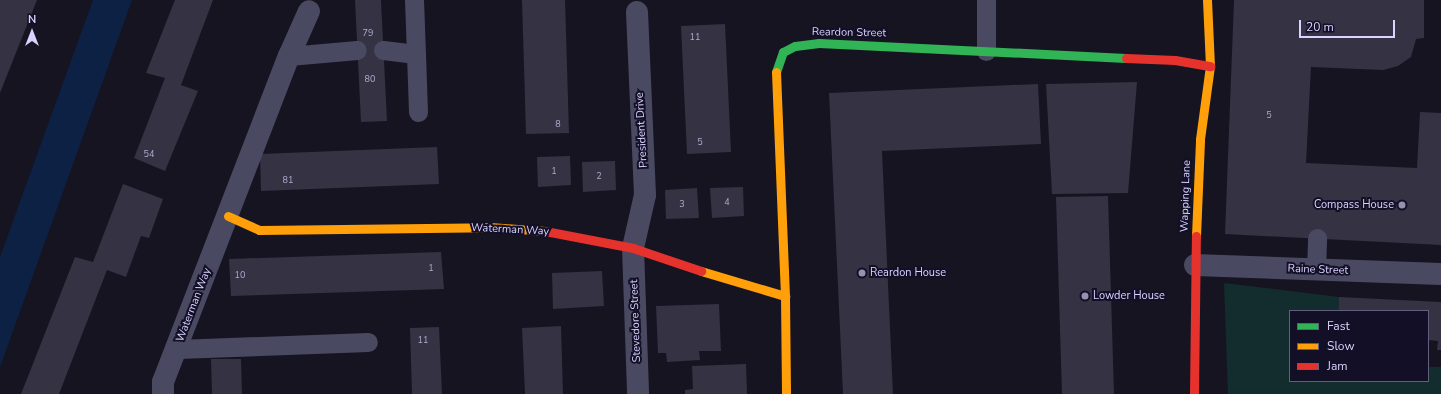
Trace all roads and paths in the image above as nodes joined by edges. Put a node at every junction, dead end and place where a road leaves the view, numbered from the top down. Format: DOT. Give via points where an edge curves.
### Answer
graph roads {
  1 [pos="414,0"];
  2 [pos="986,0"];
  3 [pos="1207,0"];
  4 [pos="309,11"];
  5 [pos="637,12"];
  6 [pos="357,50"];
  7 [pos="384,50"];
  8 [pos="986,51"];
  9 [pos="416,54"];
  10 [pos="289,56"];
  11 [pos="1210,66"];
  12 [pos="418,112"];
  13 [pos="228,216"];
  14 [pos="1317,238"];
  15 [pos="634,248"];
  16 [pos="1195,265"];
  17 [pos="1316,270"];
  18 [pos="1441,274"];
  19 [pos="785,296"];
  20 [pos="368,342"];
  21 [pos="177,349"];
  22 [pos="163,394"];
  23 [pos="638,394"];
  24 [pos="786,394"];
  25 [pos="1194,394"];
  1 -- 9 [label="lane"];
  2 -- 8 [label="lane"];
  3 -- 11 [label="street, Wapping Lane"];
  4 -- 10 [label="street, Waterman Way"];
  5 -- 15 [label="street, President Drive" via="645,195"];
  6 -- 10 [label="lane"];
  7 -- 9 [label="lane"];
  8 -- 11 [label="street, Reardon Street" via="1175,60"];
  8 -- 19 [label="street, Reardon Street" via="820,43 795,46 783,52 776,71"];
  9 -- 12 [label="lane"];
  10 -- 13 [label="street, Waterman Way"];
  11 -- 16 [label="street, Wapping Lane" via="1200,140"];
  13 -- 15 [label="street, Waterman Way" via="259,230 490,227 553,232"];
  13 -- 21 [label="street, Waterman Way"];
  14 -- 17 [label="lane"];
  15 -- 19 [label="street, Waterman Way"];
  15 -- 23 [label="street, Stevedore Street"];
  16 -- 17 [label="street, Raine Street"];
  16 -- 25 [label="street, Wapping Lane"];
  17 -- 18 [label="street, Raine Street"];
  19 -- 24 [label="street, Reardon Street"];
  20 -- 21 [label="lane"];
  21 -- 22 [label="street, Waterman Way" via="163,382"];
}
